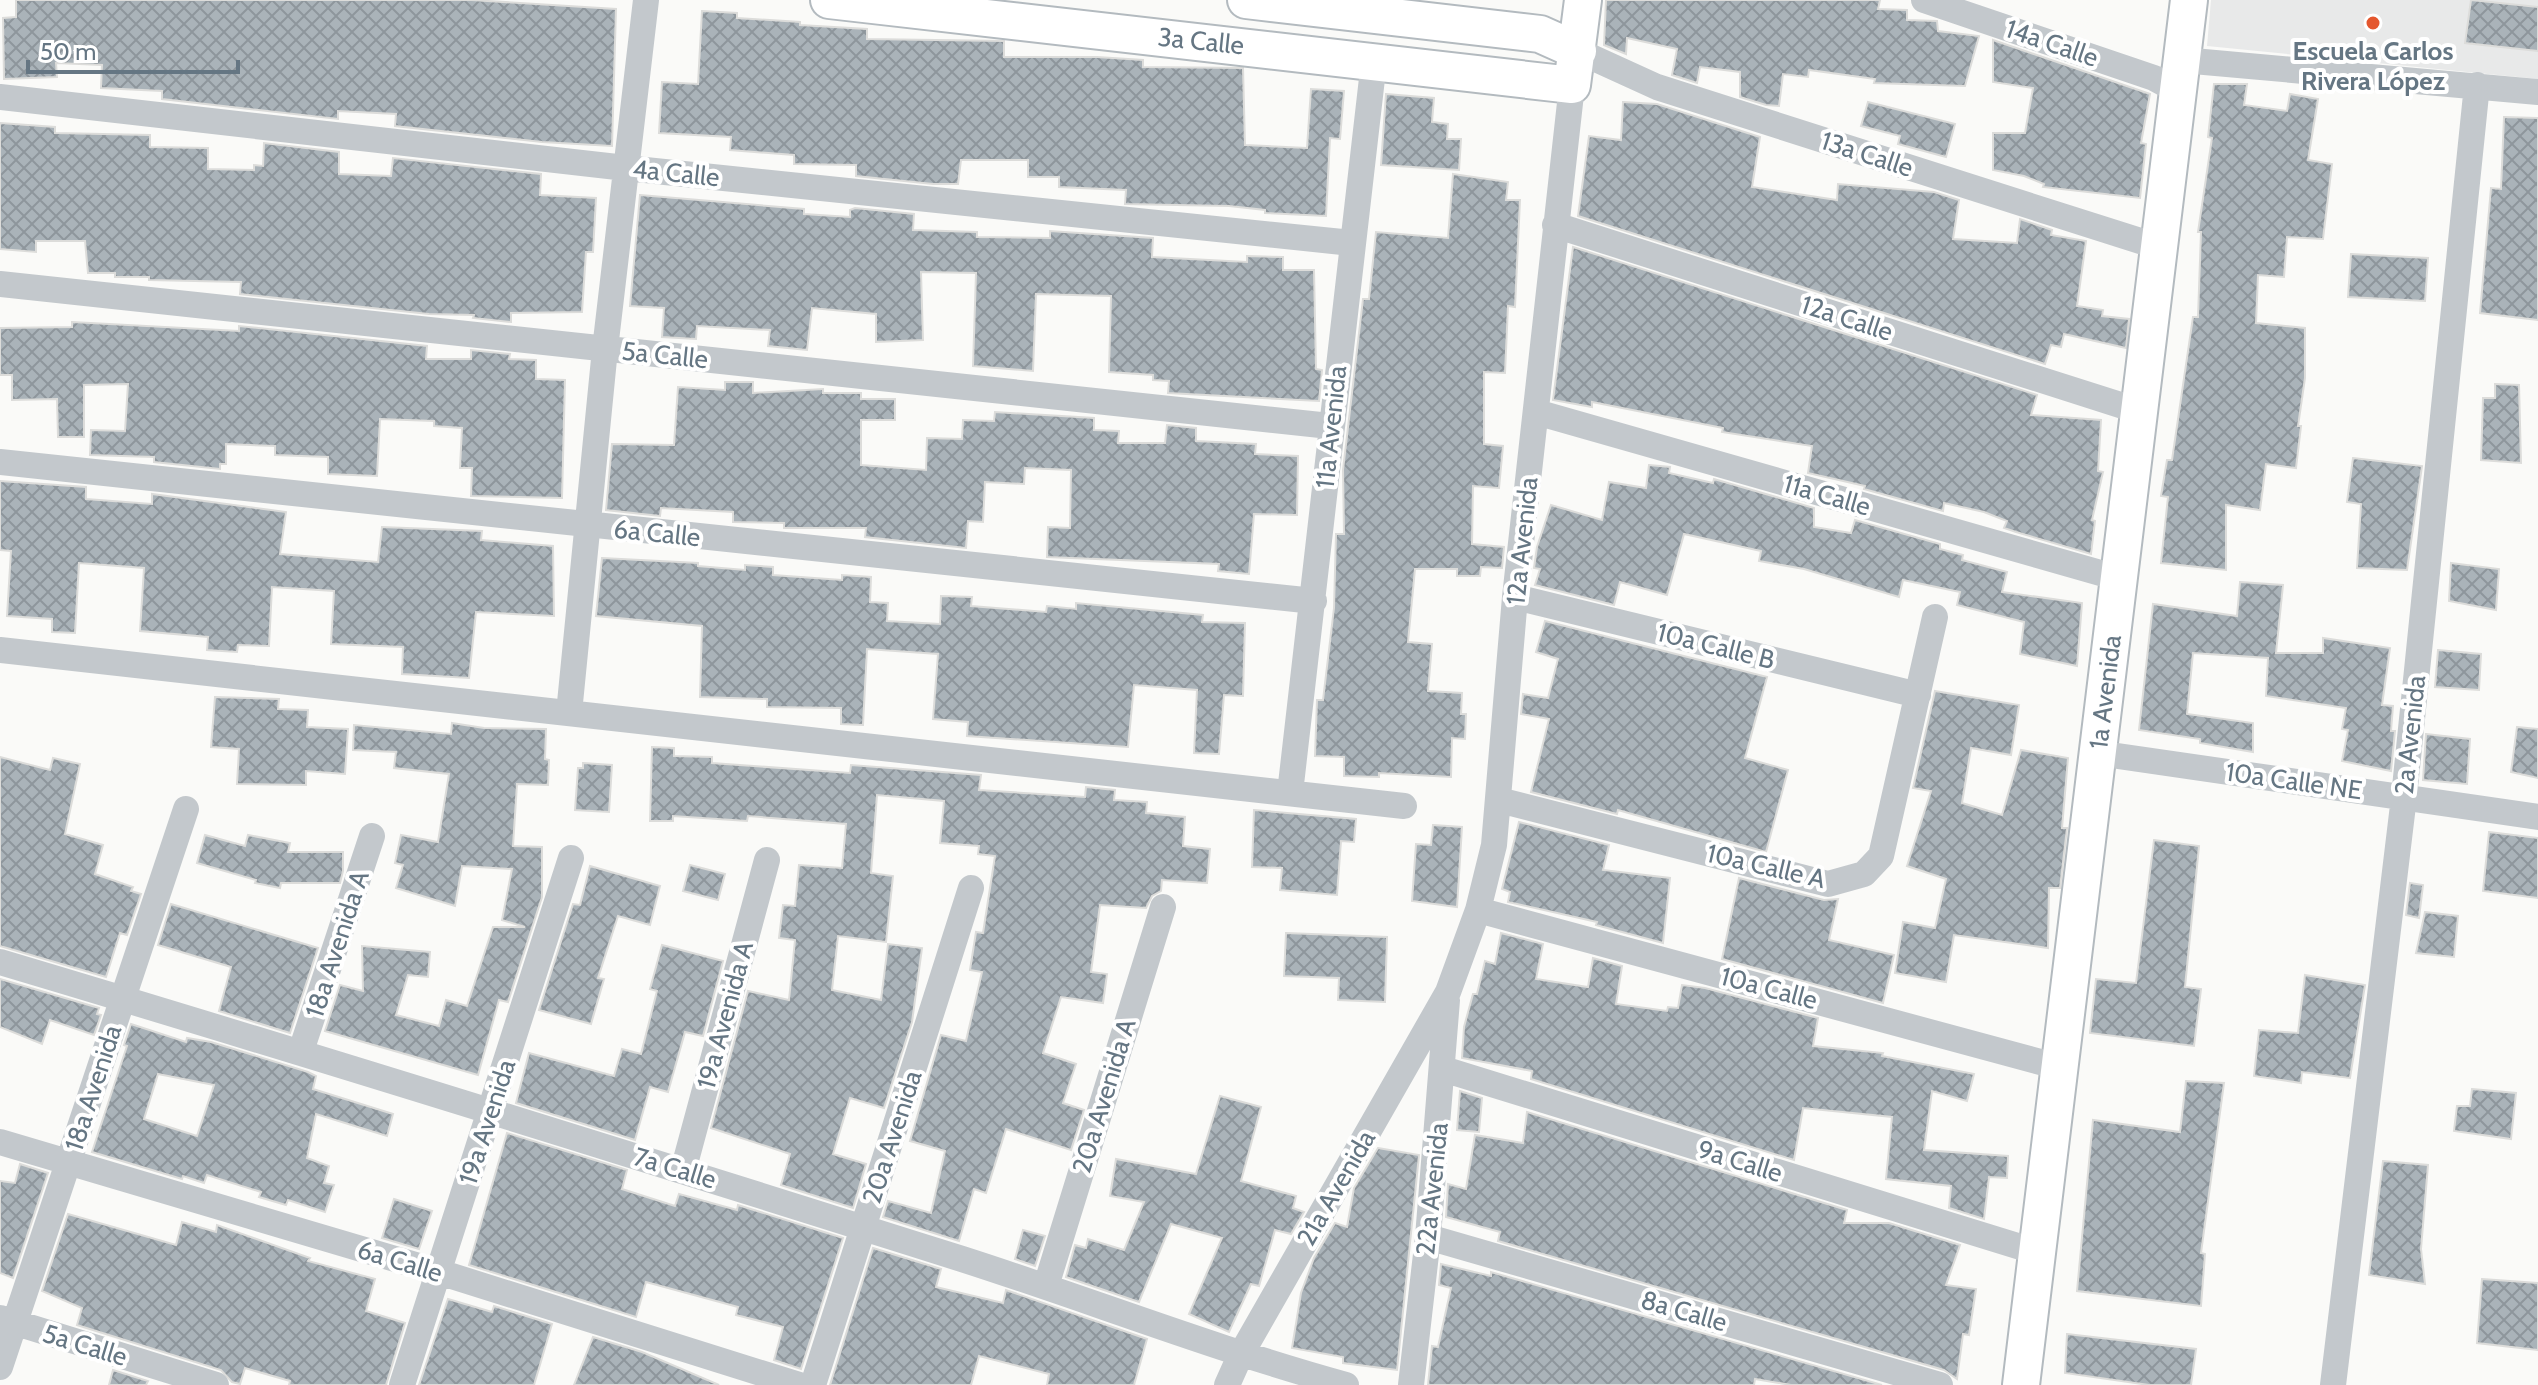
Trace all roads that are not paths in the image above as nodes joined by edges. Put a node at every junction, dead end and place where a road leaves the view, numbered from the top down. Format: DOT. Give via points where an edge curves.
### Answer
graph roads {
  1 [pos="646,0"];
  2 [pos="829,0"];
  3 [pos="1246,0"];
  4 [pos="1583,0"];
  5 [pos="1924,0"];
  6 [pos="2189,0"];
  7 [pos="1374,61"];
  8 [pos="1575,68"];
  9 [pos="2180,76"];
  10 [pos="2477,85"];
  11 [pos="2538,92"];
  12 [pos="0,97"];
  13 [pos="626,168"];
  14 [pos="1555,225"];
  15 [pos="1352,243"];
  16 [pos="2159,247"];
  17 [pos="0,284"];
  18 [pos="605,349"];
  19 [pos="2139,411"];
  20 [pos="1536,412"];
  21 [pos="1330,426"];
  22 [pos="0,462"];
  23 [pos="587,526"];
  24 [pos="2118,578"];
  25 [pos="1515,597"];
  26 [pos="1314,601"];
  27 [pos="1935,617"];
  28 [pos="0,650"];
  29 [pos="1918,695"];
  30 [pos="569,713"];
  31 [pos="2097,753"];
  32 [pos="1290,793"];
  33 [pos="2404,797"];
  34 [pos="1499,800"];
  35 [pos="1404,806"];
  36 [pos="186,809"];
  37 [pos="2538,817"];
  38 [pos="372,836"];
  39 [pos="571,858"];
  40 [pos="767,860"];
  41 [pos="971,888"];
  42 [pos="1163,907"];
  43 [pos="1478,910"];
  44 [pos="0,962"];
  45 [pos="1448,992"];
  46 [pos="123,999"];
  47 [pos="301,1051"];
  48 [pos="2059,1067"];
  49 [pos="1443,1069"];
  50 [pos="490,1111"];
  51 [pos="0,1142"];
  52 [pos="68,1162"];
  53 [pos="683,1171"];
  54 [pos="863,1228"];
  55 [pos="1428,1237"];
  56 [pos="2037,1252"];
  57 [pos="439,1272"];
  58 [pos="1046,1286"];
  59 [pos="7,1320"];
  60 [pos="1240,1356"];
  61 [pos="0,1367"];
  62 [pos="216,1385"];
  63 [pos="402,1385"];
  64 [pos="799,1385"];
  65 [pos="813,1385"];
  66 [pos="1227,1385"];
  67 [pos="1346,1385"];
  68 [pos="1411,1385"];
  69 [pos="1940,1385"];
  70 [pos="2021,1385"];
  71 [pos="2333,1385"];
  1 -- 13 [label="street"];
  2 -- 7 [label="street, 3a Calle"];
  3 -- 8 [label="street, 3a Calle" via="1540,34"];
  4 -- 8 [label="street, 12a Avenida"];
  5 -- 9 [label="street, 14a Calle" via="2154,78"];
  6 -- 9 [label="street, 1a Avenida"];
  7 -- 8 [label="street, 3a Calle"];
  7 -- 15 [label="street, 11a Avenida"];
  8 -- 14 [label="street, 12a Avenida"];
  8 -- 16 [label="street, 13a Calle" via="1657,87"];
  9 -- 10 [label="street"];
  9 -- 16 [label="street, 1a Avenida"];
  10 -- 11 [label="street"];
  10 -- 33 [label="street, 2a Avenida"];
  12 -- 13 [label="street, 4a Calle"];
  13 -- 15 [label="street, 4a Calle"];
  13 -- 18 [label="street"];
  14 -- 19 [label="street, 12a Calle"];
  14 -- 20 [label="street, 12a Avenida"];
  15 -- 21 [label="street, 11a Avenida"];
  16 -- 19 [label="street, 1a Avenida"];
  17 -- 18 [label="street, 5a Calle"];
  18 -- 21 [label="street, 5a Calle"];
  18 -- 23 [label="street"];
  19 -- 24 [label="street, 1a Avenida"];
  20 -- 24 [label="street, 11a Calle"];
  20 -- 25 [label="street, 12a Avenida"];
  21 -- 26 [label="street, 11a Avenida"];
  22 -- 23 [label="street, 6a Calle"];
  23 -- 26 [label="street, 6a Calle"];
  23 -- 30 [label="street"];
  24 -- 31 [label="street, 1a Avenida"];
  25 -- 29 [label="street, 10a Calle B"];
  25 -- 34 [label="street, 12a Avenida"];
  26 -- 32 [label="street, 11a Avenida"];
  27 -- 29 [label="street, 10a Calle A"];
  28 -- 30 [label="street"];
  29 -- 34 [label="street, 10a Calle A" via="1881,856 1864,874 1848,880 1828,884"];
  30 -- 32 [label="street"];
  31 -- 33 [label="street, 10a Calle NE"];
  31 -- 48 [label="street, 1a Avenida"];
  32 -- 35 [label="street"];
  33 -- 37 [label="street, 10a Calle NE"];
  33 -- 71 [label="street, 2a Avenida"];
  34 -- 43 [label="street, 12a Avenida"];
  36 -- 46 [label="street, 18a Avenida"];
  38 -- 47 [label="street, 18a Avenida A"];
  39 -- 50 [label="street, 19a Avenida"];
  40 -- 53 [label="street, 19a Avenida A"];
  41 -- 54 [label="street, 20a Avenida"];
  42 -- 58 [label="street, 20a Avenida A"];
  43 -- 45 [label="street, 12a Avenida"];
  43 -- 48 [label="street, 10a Calle"];
  44 -- 46 [label="street, 7a Calle"];
  45 -- 49 [label="street, 22a Avenida"];
  45 -- 60 [label="street, 21a Avenida"];
  46 -- 47 [label="street, 7a Calle"];
  46 -- 52 [label="street, 18a Avenida"];
  47 -- 50 [label="street, 7a Calle"];
  48 -- 56 [label="street, 1a Avenida"];
  49 -- 55 [label="street, 22a Avenida"];
  49 -- 56 [label="street, 9a Calle"];
  50 -- 53 [label="street, 7a Calle"];
  50 -- 57 [label="street, 19a Avenida"];
  51 -- 52 [label="street, 6a Calle"];
  52 -- 57 [label="street, 6a Calle"];
  52 -- 59 [label="street, 18a Avenida"];
  53 -- 54 [label="street, 7a Calle"];
  54 -- 58 [label="street, 7a Calle"];
  54 -- 65 [label="street, 20a Avenida"];
  55 -- 68 [label="street, 22a Avenida"];
  55 -- 69 [label="street, 8a Calle"];
  56 -- 70 [label="street, 1a Avenida"];
  57 -- 63 [label="street, 19a Avenida"];
  57 -- 64 [label="street, 6a Calle"];
  58 -- 60 [label="street, 7a Calle"];
  59 -- 61 [label="street, 18a Avenida"];
  59 -- 62 [label="street, 5a Calle"];
  60 -- 66 [label="street, 21a Avenida"];
  60 -- 67 [label="street, 7a Calle"];
}
